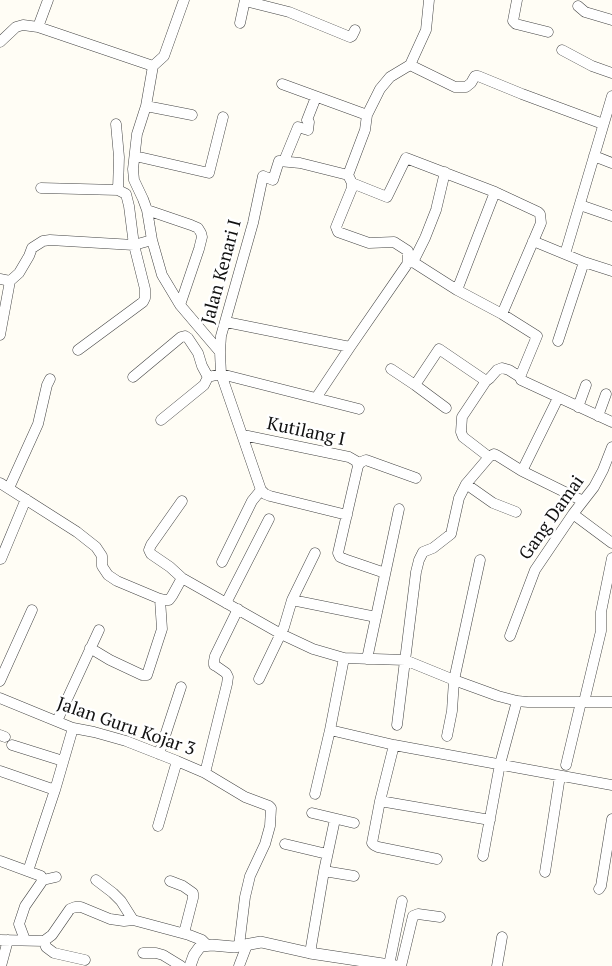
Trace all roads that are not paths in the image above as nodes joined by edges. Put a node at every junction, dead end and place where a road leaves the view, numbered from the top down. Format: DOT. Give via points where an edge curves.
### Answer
graph roads {
  1 [pos="48,0"];
  2 [pos="184,0"];
  3 [pos="245,0"];
  4 [pos="429,0"];
  5 [pos="517,0"];
  6 [pos="578,6"];
  7 [pos="612,20"];
  8 [pos="240,23"];
  9 [pos="38,27"];
  10 [pos="355,30"];
  11 [pos="548,32"];
  12 [pos="0,42"];
  13 [pos="562,50"];
  14 [pos="410,65"];
  15 [pos="153,66"];
  16 [pos="612,73"];
  17 [pos="282,84"];
  18 [pos="612,96"];
  19 [pos="316,97"];
  20 [pos="146,106"];
  21 [pos="192,115"];
  22 [pos="367,115"];
  23 [pos="223,116"];
  24 [pos="116,124"];
  25 [pos="603,124"];
  26 [pos="135,156"];
  27 [pos="594,156"];
  28 [pos="284,161"];
  29 [pos="612,163"];
  30 [pos="445,172"];
  31 [pos="350,179"];
  32 [pos="41,188"];
  33 [pos="128,191"];
  34 [pos="495,192"];
  35 [pos="580,205"];
  36 [pos="147,210"];
  37 [pos="612,216"];
  38 [pos="152,240"];
  39 [pos="533,242"];
  40 [pos="134,245"];
  41 [pos="565,254"];
  42 [pos="410,262"];
  43 [pos="584,262"];
  44 [pos="612,272"];
  45 [pos="5,280"];
  46 [pos="458,290"];
  47 [pos="180,306"];
  48 [pos="502,314"];
  49 [pos="226,322"];
  50 [pos="0,335"];
  51 [pos="558,341"];
  52 [pos="350,347"];
  53 [pos="78,350"];
  54 [pos="220,352"];
  55 [pos="391,369"];
  56 [pos="214,375"];
  57 [pos="134,377"];
  58 [pos="520,378"];
  59 [pos="50,379"];
  60 [pos="486,381"];
  61 [pos="415,384"];
  62 [pos="586,385"];
  63 [pos="606,394"];
  64 [pos="316,398"];
  65 [pos="558,398"];
  66 [pos="578,407"];
  67 [pos="446,408"];
  68 [pos="358,409"];
  69 [pos="598,416"];
  70 [pos="161,420"];
  71 [pos="612,422"];
  72 [pos="243,435"];
  73 [pos="612,447"];
  74 [pos="489,457"];
  75 [pos="358,466"];
  76 [pos="522,470"];
  77 [pos="416,478"];
  78 [pos="466,484"];
  79 [pos="4,486"];
  80 [pos="261,490"];
  81 [pos="26,499"];
  82 [pos="182,501"];
  83 [pos="583,501"];
  84 [pos="399,509"];
  85 [pos="516,512"];
  86 [pos="347,514"];
  87 [pos="573,514"];
  88 [pos="269,519"];
  89 [pos="612,543"];
  90 [pos="315,553"];
  91 [pos="612,558"];
  92 [pos="1,560"];
  93 [pos="480,560"];
  94 [pos="222,562"];
  95 [pos="385,573"];
  96 [pos="182,578"];
  97 [pos="160,599"];
  98 [pos="292,600"];
  99 [pos="226,603"];
  100 [pos="238,609"];
  101 [pos="32,610"];
  102 [pos="376,617"];
  103 [pos="99,630"];
  104 [pos="281,634"];
  105 [pos="510,636"];
  106 [pos="90,648"];
  107 [pos="344,658"];
  108 [pos="367,659"];
  109 [pos="405,660"];
  110 [pos="259,679"];
  111 [pos="454,680"];
  112 [pos="0,681"];
  113 [pos="180,687"];
  114 [pos="0,698"];
  115 [pos="517,701"];
  116 [pos="583,702"];
  117 [pos="612,702"];
  118 [pos="57,721"];
  119 [pos="397,725"];
  120 [pos="73,728"];
  121 [pos="330,730"];
  122 [pos="447,736"];
  123 [pos="6,739"];
  124 [pos="394,745"];
  125 [pos="159,754"];
  126 [pos="63,761"];
  127 [pos="177,761"];
  128 [pos="500,764"];
  129 [pos="566,765"];
  130 [pos="0,771"];
  131 [pos="205,773"];
  132 [pos="560,776"];
  133 [pos="612,785"];
  134 [pos="54,790"];
  135 [pos="315,794"];
  136 [pos="380,800"];
  137 [pos="312,813"];
  138 [pos="335,819"];
  139 [pos="612,819"];
  140 [pos="490,820"];
  141 [pos="354,823"];
  142 [pos="158,826"];
  143 [pos="284,844"];
  144 [pos="327,854"];
  145 [pos="482,856"];
  146 [pos="436,859"];
  147 [pos="0,861"];
  148 [pos="324,871"];
  149 [pos="28,872"];
  150 [pos="545,872"];
  151 [pos="354,876"];
  152 [pos="56,877"];
  153 [pos="43,880"];
  154 [pos="96,880"];
  155 [pos="170,881"];
  156 [pos="599,889"];
  157 [pos="402,901"];
  158 [pos="440,916"];
  159 [pos="133,920"];
  160 [pos="184,933"];
  161 [pos="502,937"];
  162 [pos="4,940"];
  163 [pos="25,940"];
  164 [pos="44,940"];
  165 [pos="207,945"];
  166 [pos="243,946"];
  167 [pos="310,952"];
  168 [pos="143,953"];
  169 [pos="85,960"];
  170 [pos="392,965"];
  171 [pos="1,966"];
  172 [pos="181,966"];
  173 [pos="190,966"];
  174 [pos="239,966"];
  175 [pos="401,966"];
  176 [pos="497,966"];
  1 -- 9 [label="street"];
  2 -- 15 [label="street" via="164,56"];
  3 -- 8 [label="street"];
  3 -- 10 [label="street" via="290,12 350,38"];
  4 -- 14 [label="street" via="426,30"];
  5 -- 11 [label="street" via="513,21"];
  6 -- 7 [label="street" via="585,12"];
  9 -- 12 [label="street" via="16,27"];
  9 -- 15 [label="street"];
  13 -- 16 [label="street"];
  14 -- 22 [label="street" via="390,77"];
  14 -- 25 [label="street" via="455,88 466,87 478,76"];
  15 -- 20 [label="street"];
  17 -- 19 [label="street"];
  18 -- 25 [label="street"];
  19 -- 22 [label="street"];
  19 -- 28 [label="street" via="307,120 308,130 298,127"];
  20 -- 21 [label="street"];
  20 -- 26 [label="street"];
  22 -- 31 [label="street"];
  23 -- 26 [label="street" via="208,173"];
  24 -- 33 [label="street" via="119,157"];
  25 -- 27 [label="street"];
  26 -- 33 [label="street" via="134,180"];
  27 -- 29 [label="street"];
  27 -- 35 [label="street"];
  28 -- 31 [label="street"];
  28 -- 49 [label="street, Jalan Kenari I" via="279,161 273,180 263,176"];
  30 -- 31 [label="street" via="406,158 387,197"];
  30 -- 34 [label="street"];
  30 -- 42 [label="street" via="436,210 425,238"];
  31 -- 42 [label="street" via="352,188 337,224 338,232 369,243 394,242 408,251"];
  32 -- 33 [label="street"];
  33 -- 36 [label="street" via="143,199"];
  33 -- 40 [label="street"];
  34 -- 39 [label="street" via="540,214 541,223"];
  34 -- 46 [label="street"];
  35 -- 37 [label="street"];
  35 -- 41 [label="street"];
  36 -- 38 [label="street"];
  36 -- 47 [label="street" via="191,225 201,233 199,249"];
  38 -- 40 [label="street"];
  38 -- 47 [label="street" via="162,274"];
  39 -- 41 [label="street"];
  39 -- 48 [label="street"];
  40 -- 45 [label="street" via="43,241 32,248 19,274"];
  40 -- 53 [label="street" via="145,289 143,302"];
  41 -- 43 [label="street"];
  42 -- 46 [label="street"];
  42 -- 52 [label="street"];
  43 -- 44 [label="street"];
  43 -- 51 [label="street"];
  45 -- 50 [label="street"];
  46 -- 48 [label="street"];
  47 -- 54 [label="street"];
  48 -- 58 [label="street" via="537,336"];
  49 -- 52 [label="street"];
  49 -- 54 [label="street, Jalan Kenari I"];
  52 -- 64 [label="street"];
  54 -- 56 [label="street, Jalan Kenari I"];
  55 -- 61 [label="street"];
  56 -- 57 [label="street" via="202,366 198,353 184,336"];
  56 -- 64 [label="street"];
  56 -- 70 [label="street"];
  56 -- 72 [label="street"];
  58 -- 60 [label="street" via="502,368"];
  58 -- 65 [label="street"];
  59 -- 79 [label="street" via="38,424"];
  60 -- 61 [label="street" via="439,349"];
  60 -- 74 [label="street" via="462,416 461,432"];
  61 -- 67 [label="street"];
  62 -- 66 [label="street"];
  63 -- 69 [label="street"];
  64 -- 68 [label="street"];
  65 -- 66 [label="street"];
  65 -- 76 [label="street"];
  66 -- 69 [label="street"];
  69 -- 71 [label="street"];
  72 -- 75 [label="street, Kutilang I" via="349,457 356,460"];
  72 -- 80 [label="street"];
  73 -- 83 [label="street, Gang Damai" via="597,484"];
  74 -- 76 [label="street" via="494,454"];
  74 -- 78 [label="street"];
  75 -- 77 [label="street" via="366,460"];
  75 -- 86 [label="street"];
  76 -- 83 [label="street"];
  78 -- 85 [label="street" via="493,503"];
  78 -- 109 [label="street" via="458,498 451,534 423,552 419,560"];
  79 -- 81 [label="street"];
  80 -- 86 [label="street" via="270,496"];
  80 -- 94 [label="street"];
  81 -- 92 [label="street"];
  81 -- 97 [label="street" via="96,547 102,556 102,566 116,581"];
  82 -- 96 [label="street" via="149,550"];
  83 -- 87 [label="street, Gang Damai"];
  84 -- 95 [label="street"];
  86 -- 95 [label="street" via="339,546 340,557"];
  87 -- 89 [label="street"];
  87 -- 105 [label="street, Gang Damai" via="534,570"];
  88 -- 99 [label="street"];
  90 -- 98 [label="street"];
  91 -- 116 [label="street" via="601,612 601,632"];
  93 -- 111 [label="street"];
  95 -- 102 [label="street"];
  96 -- 97 [label="street" via="170,600"];
  96 -- 99 [label="street"];
  97 -- 106 [label="street" via="162,629 147,675"];
  98 -- 102 [label="street"];
  98 -- 104 [label="street"];
  99 -- 100 [label="street"];
  100 -- 104 [label="street"];
  100 -- 131 [label="street" via="215,656 216,666 228,677"];
  101 -- 112 [label="street"];
  102 -- 108 [label="street"];
  103 -- 106 [label="street"];
  104 -- 107 [label="street"];
  104 -- 110 [label="street"];
  106 -- 118 [label="street"];
  107 -- 108 [label="street"];
  107 -- 121 [label="street"];
  108 -- 109 [label="street"];
  109 -- 111 [label="street"];
  109 -- 119 [label="street"];
  111 -- 115 [label="street"];
  111 -- 122 [label="street"];
  113 -- 125 [label="street"];
  114 -- 118 [label="street, Jalan Guru Kojar 3"];
  115 -- 116 [label="street"];
  115 -- 128 [label="street"];
  116 -- 117 [label="street"];
  116 -- 129 [label="street"];
  118 -- 120 [label="street, Jalan Guru Kojar 3"];
  120 -- 125 [label="street, Jalan Guru Kojar 3" via="126,741"];
  120 -- 126 [label="street"];
  121 -- 124 [label="street"];
  121 -- 135 [label="street"];
  123 -- 126 [label="street"];
  124 -- 128 [label="street"];
  124 -- 136 [label="street"];
  125 -- 127 [label="street, Jalan Guru Kojar 3"];
  126 -- 134 [label="street"];
  127 -- 131 [label="street, Jalan Guru Kojar 3"];
  127 -- 142 [label="street"];
  128 -- 132 [label="street"];
  128 -- 140 [label="street"];
  130 -- 134 [label="street"];
  131 -- 166 [label="street, Jalan Guru Kojar 3" via="245,798 271,808 265,844 250,876 245,897"];
  132 -- 133 [label="street"];
  132 -- 150 [label="street"];
  134 -- 149 [label="street"];
  136 -- 140 [label="street"];
  136 -- 146 [label="street" via="372,843"];
  137 -- 138 [label="street"];
  138 -- 141 [label="street"];
  138 -- 144 [label="street"];
  139 -- 156 [label="street"];
  140 -- 145 [label="street"];
  143 -- 144 [label="street"];
  144 -- 148 [label="street"];
  147 -- 149 [label="street"];
  148 -- 151 [label="street"];
  148 -- 167 [label="street"];
  149 -- 153 [label="street" via="41,876"];
  152 -- 153 [label="street"];
  153 -- 163 [label="street" via="25,906 20,924"];
  154 -- 159 [label="street" via="117,897"];
  155 -- 160 [label="street" via="193,893"];
  157 -- 170 [label="street"];
  158 -- 175 [label="street" via="413,916"];
  159 -- 160 [label="street"];
  159 -- 164 [label="street" via="110,919 75,907"];
  160 -- 165 [label="street"];
  161 -- 176 [label="street"];
  162 -- 163 [label="street"];
  162 -- 171 [label="street"];
  163 -- 164 [label="street"];
  164 -- 169 [label="street" via="46,947 54,953"];
  165 -- 166 [label="street"];
  165 -- 173 [label="street" via="199,948"];
  166 -- 167 [label="street" via="267,942"];
  166 -- 174 [label="street"];
  167 -- 170 [label="street"];
  168 -- 172 [label="street" via="163,955"];
}
